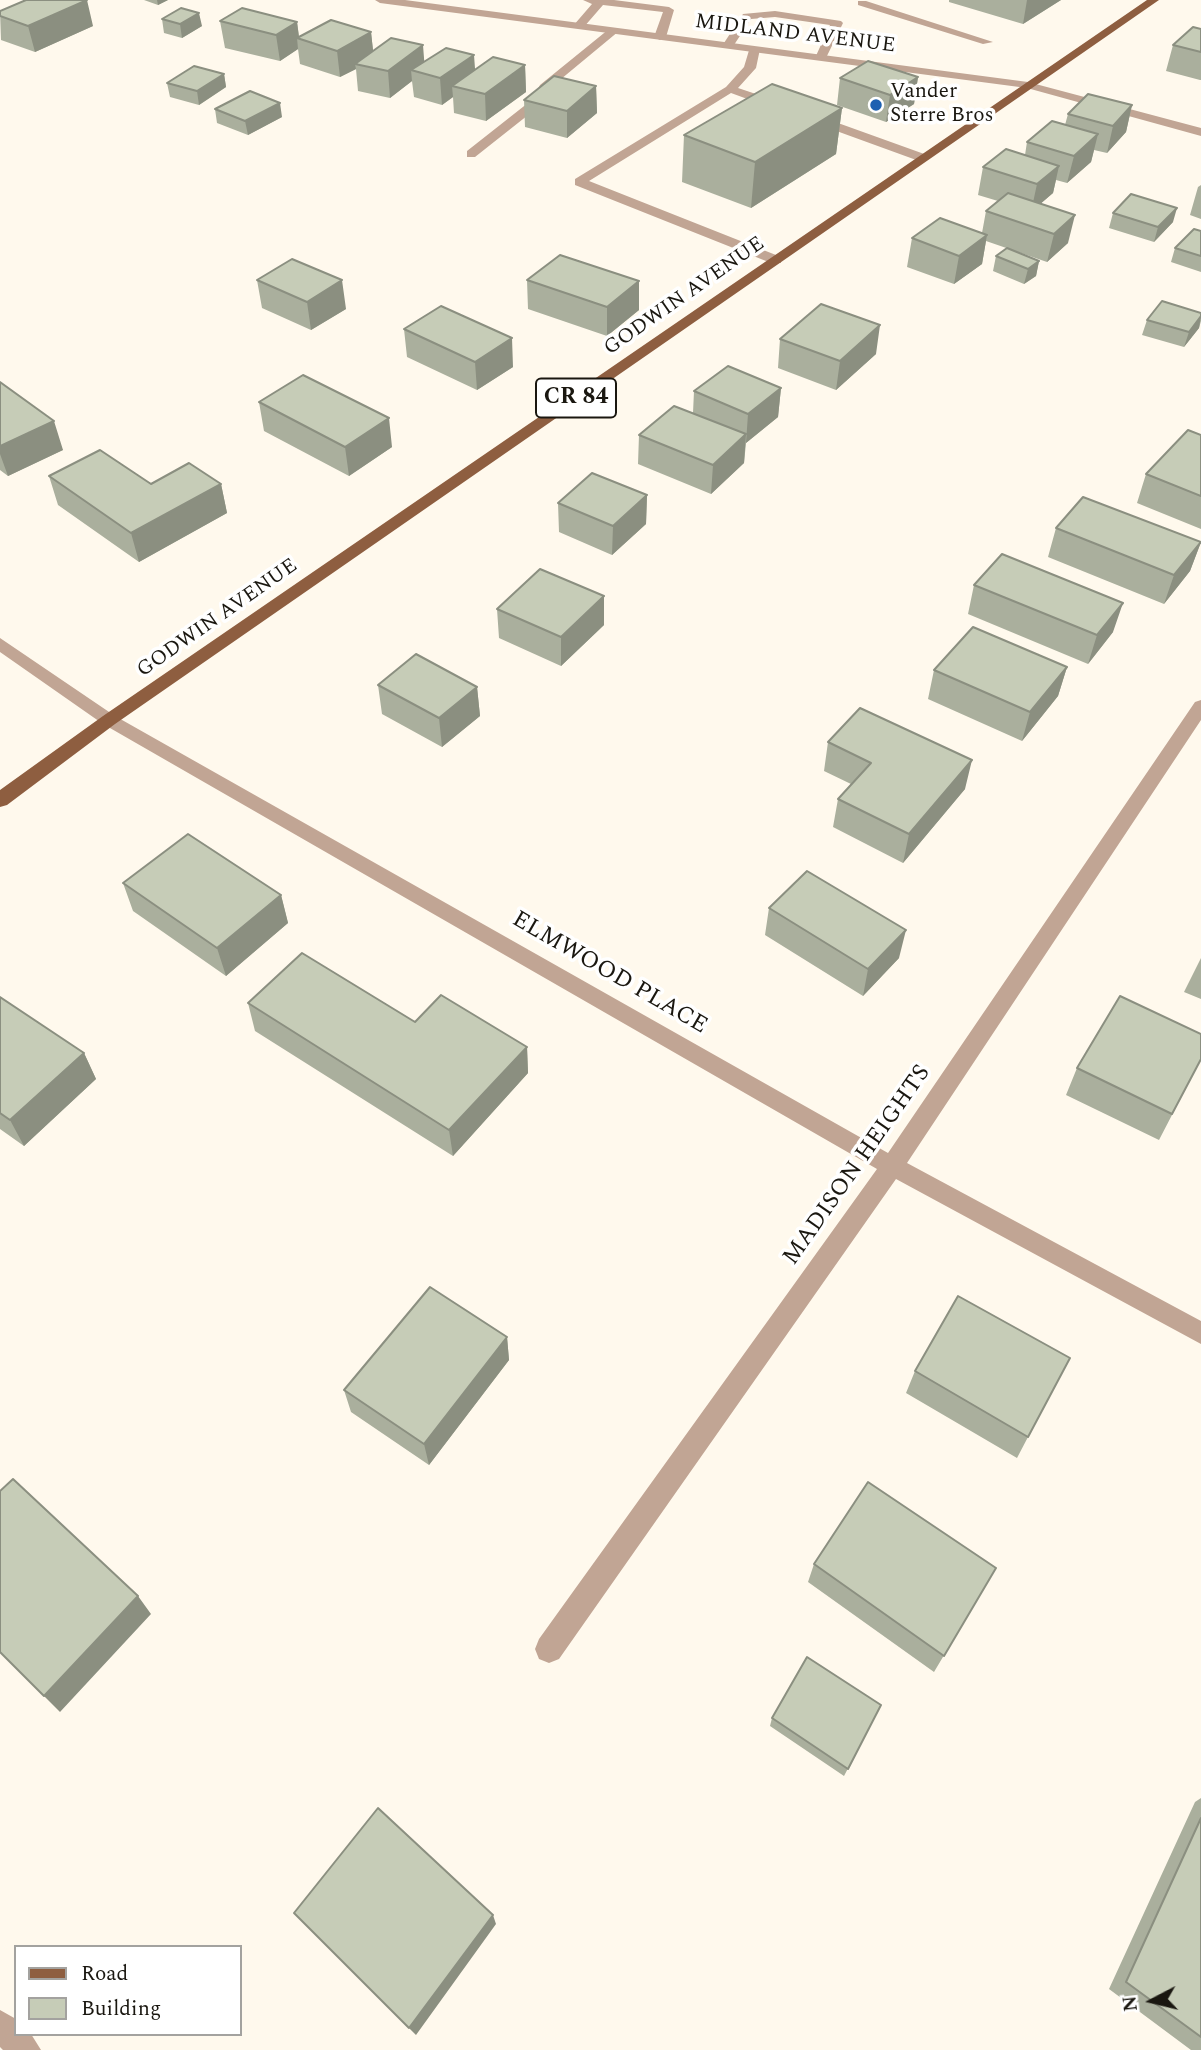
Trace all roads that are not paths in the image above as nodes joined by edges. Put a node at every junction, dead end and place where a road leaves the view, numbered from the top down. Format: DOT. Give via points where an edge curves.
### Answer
graph roads {
  1 [pos="380,0"];
  2 [pos="785,0"];
  3 [pos="1154,0"];
  4 [pos="596,1"];
  5 [pos="853,10"];
  6 [pos="775,15"];
  7 [pos="579,26"];
  8 [pos="613,31"];
  9 [pos="660,37"];
  10 [pos="987,42"];
  11 [pos="728,46"];
  12 [pos="754,49"];
  13 [pos="821,58"];
  14 [pos="1028,85"];
  15 [pos="730,89"];
  16 [pos="1201,132"];
  17 [pos="471,154"];
  18 [pos="923,158"];
  19 [pos="776,260"];
  20 [pos="0,644"];
  21 [pos="1201,706"];
  22 [pos="109,720"];
  23 [pos="0,800"];
  24 [pos="892,1166"];
  25 [pos="1201,1333"];
  26 [pos="549,1649"];
  27 [pos="0,2025"];
  28 [pos="25,2050"];
  1 -- 7 [label="street, MIDLAND AVENUE"];
  2 -- 6 [label="street"];
  3 -- 14 [label="main road, GODWIN AVENUE / CR 84"];
  4 -- 7 [label="street"];
  4 -- 9 [label="street" via="669,10"];
  5 -- 6 [label="street"];
  5 -- 10 [label="street"];
  5 -- 13 [label="street"];
  6 -- 11 [label="street" via="747,16"];
  7 -- 8 [label="street, MIDLAND AVENUE"];
  8 -- 9 [label="street, MIDLAND AVENUE"];
  8 -- 17 [label="street" via="544,87 538,101"];
  9 -- 11 [label="street, MIDLAND AVENUE"];
  11 -- 12 [label="street, MIDLAND AVENUE"];
  12 -- 13 [label="street, MIDLAND AVENUE"];
  12 -- 15 [label="street" via="750,68"];
  13 -- 14 [label="street, MIDLAND AVENUE"];
  14 -- 16 [label="street, MIDLAND AVENUE"];
  14 -- 18 [label="main road, GODWIN AVENUE / CR 84"];
  15 -- 18 [label="street"];
  15 -- 19 [label="street" via="579,182"];
  18 -- 19 [label="main road, GODWIN AVENUE / CR 84"];
  19 -- 22 [label="main road, GODWIN AVENUE / CR 84"];
  20 -- 22 [label="street, ELMWOOD PLACE"];
  21 -- 24 [label="street, MADISON HEIGHTS"];
  22 -- 23 [label="main road, GODWIN AVENUE / CR 84"];
  22 -- 24 [label="street, ELMWOOD PLACE"];
  24 -- 25 [label="street, ELMWOOD PLACE"];
  24 -- 26 [label="street, MADISON HEIGHTS"];
  27 -- 28 [label="street"];
}
